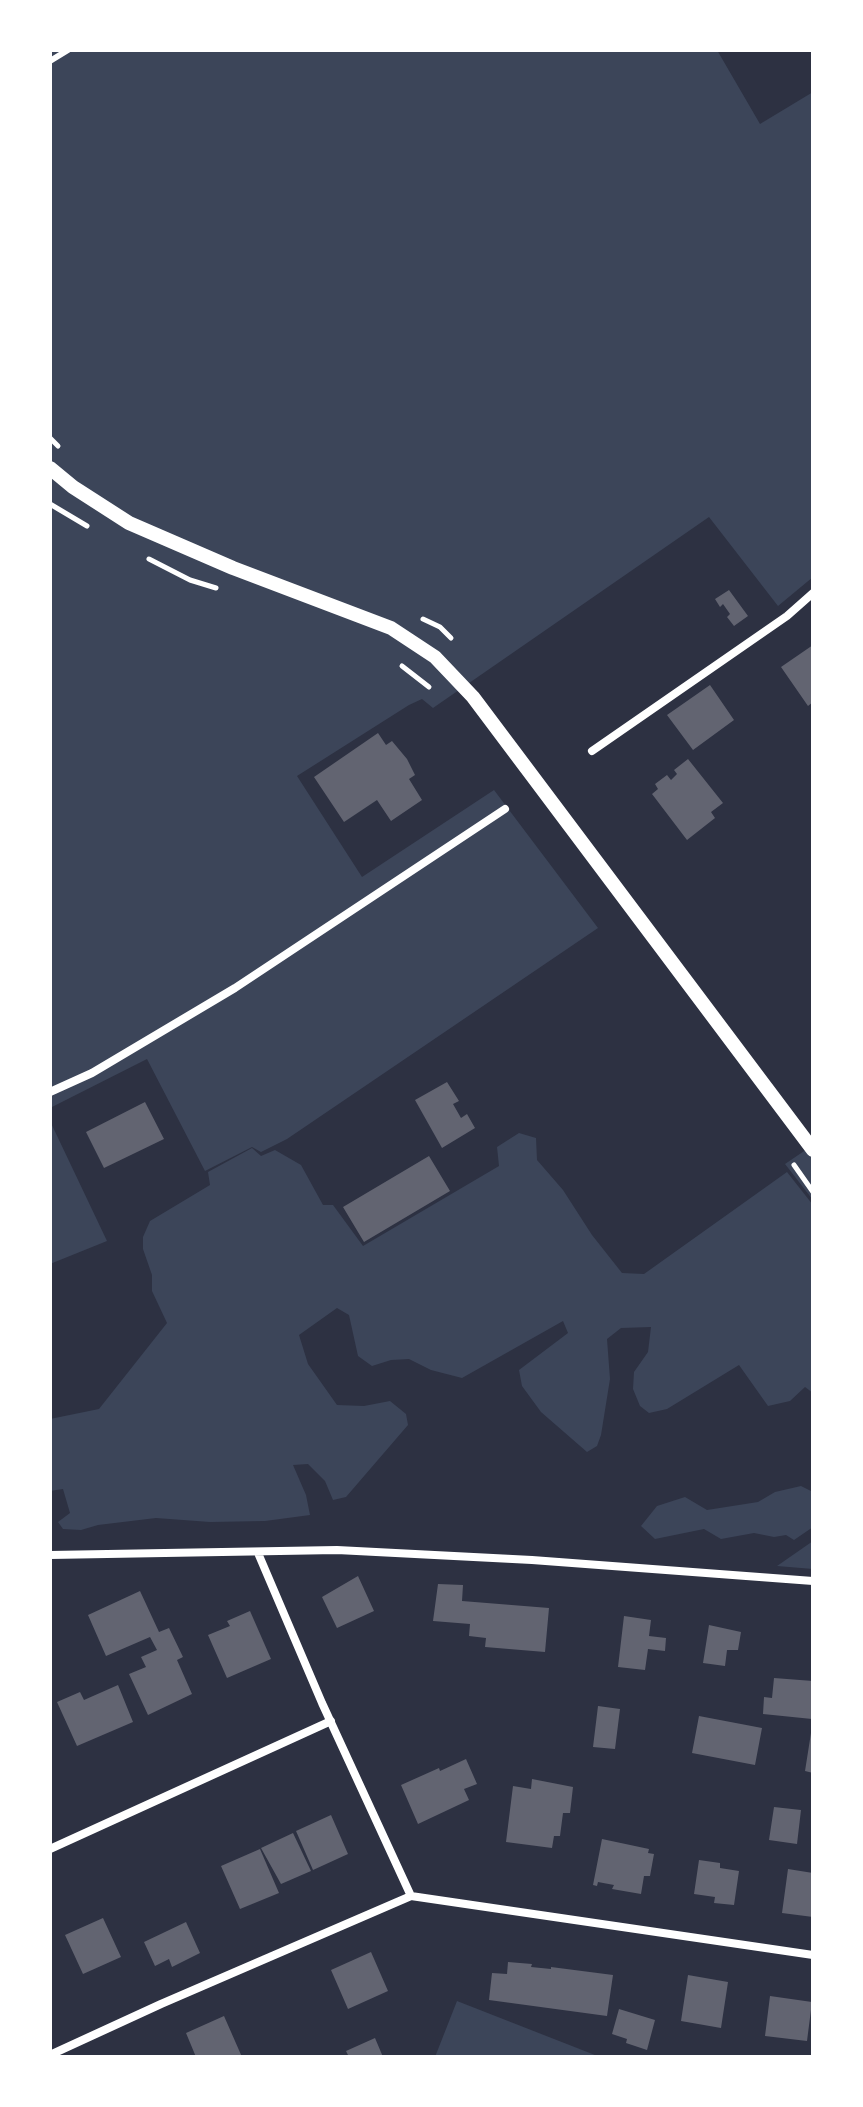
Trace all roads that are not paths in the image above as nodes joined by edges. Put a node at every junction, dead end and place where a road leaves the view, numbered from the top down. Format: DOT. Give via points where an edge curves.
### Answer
graph roads {
  1 [pos="68,50"];
  2 [pos="50,61"];
  3 [pos="50,468"];
  4 [pos="813,593"];
  5 [pos="592,751"];
  6 [pos="505,809"];
  7 [pos="50,1092"];
  8 [pos="813,1150"];
  9 [pos="258,1553"];
  10 [pos="50,1555"];
  11 [pos="813,1581"];
  12 [pos="331,1721"];
  13 [pos="50,1849"];
  14 [pos="411,1896"];
  15 [pos="813,1955"];
  16 [pos="50,2055"];
  1 -- 2 [label="lane"];
  3 -- 8 [label="street" via="129,523 391,628 435,657 473,697"];
  4 -- 5 [label="street"];
  6 -- 7 [label="street" via="235,988 92,1073"];
  9 -- 10 [label="street"];
  9 -- 11 [label="street" via="448,1555"];
  9 -- 12 [label="street"];
  12 -- 13 [label="street"];
  12 -- 14 [label="street"];
  14 -- 15 [label="street"];
  14 -- 16 [label="street"];
}
